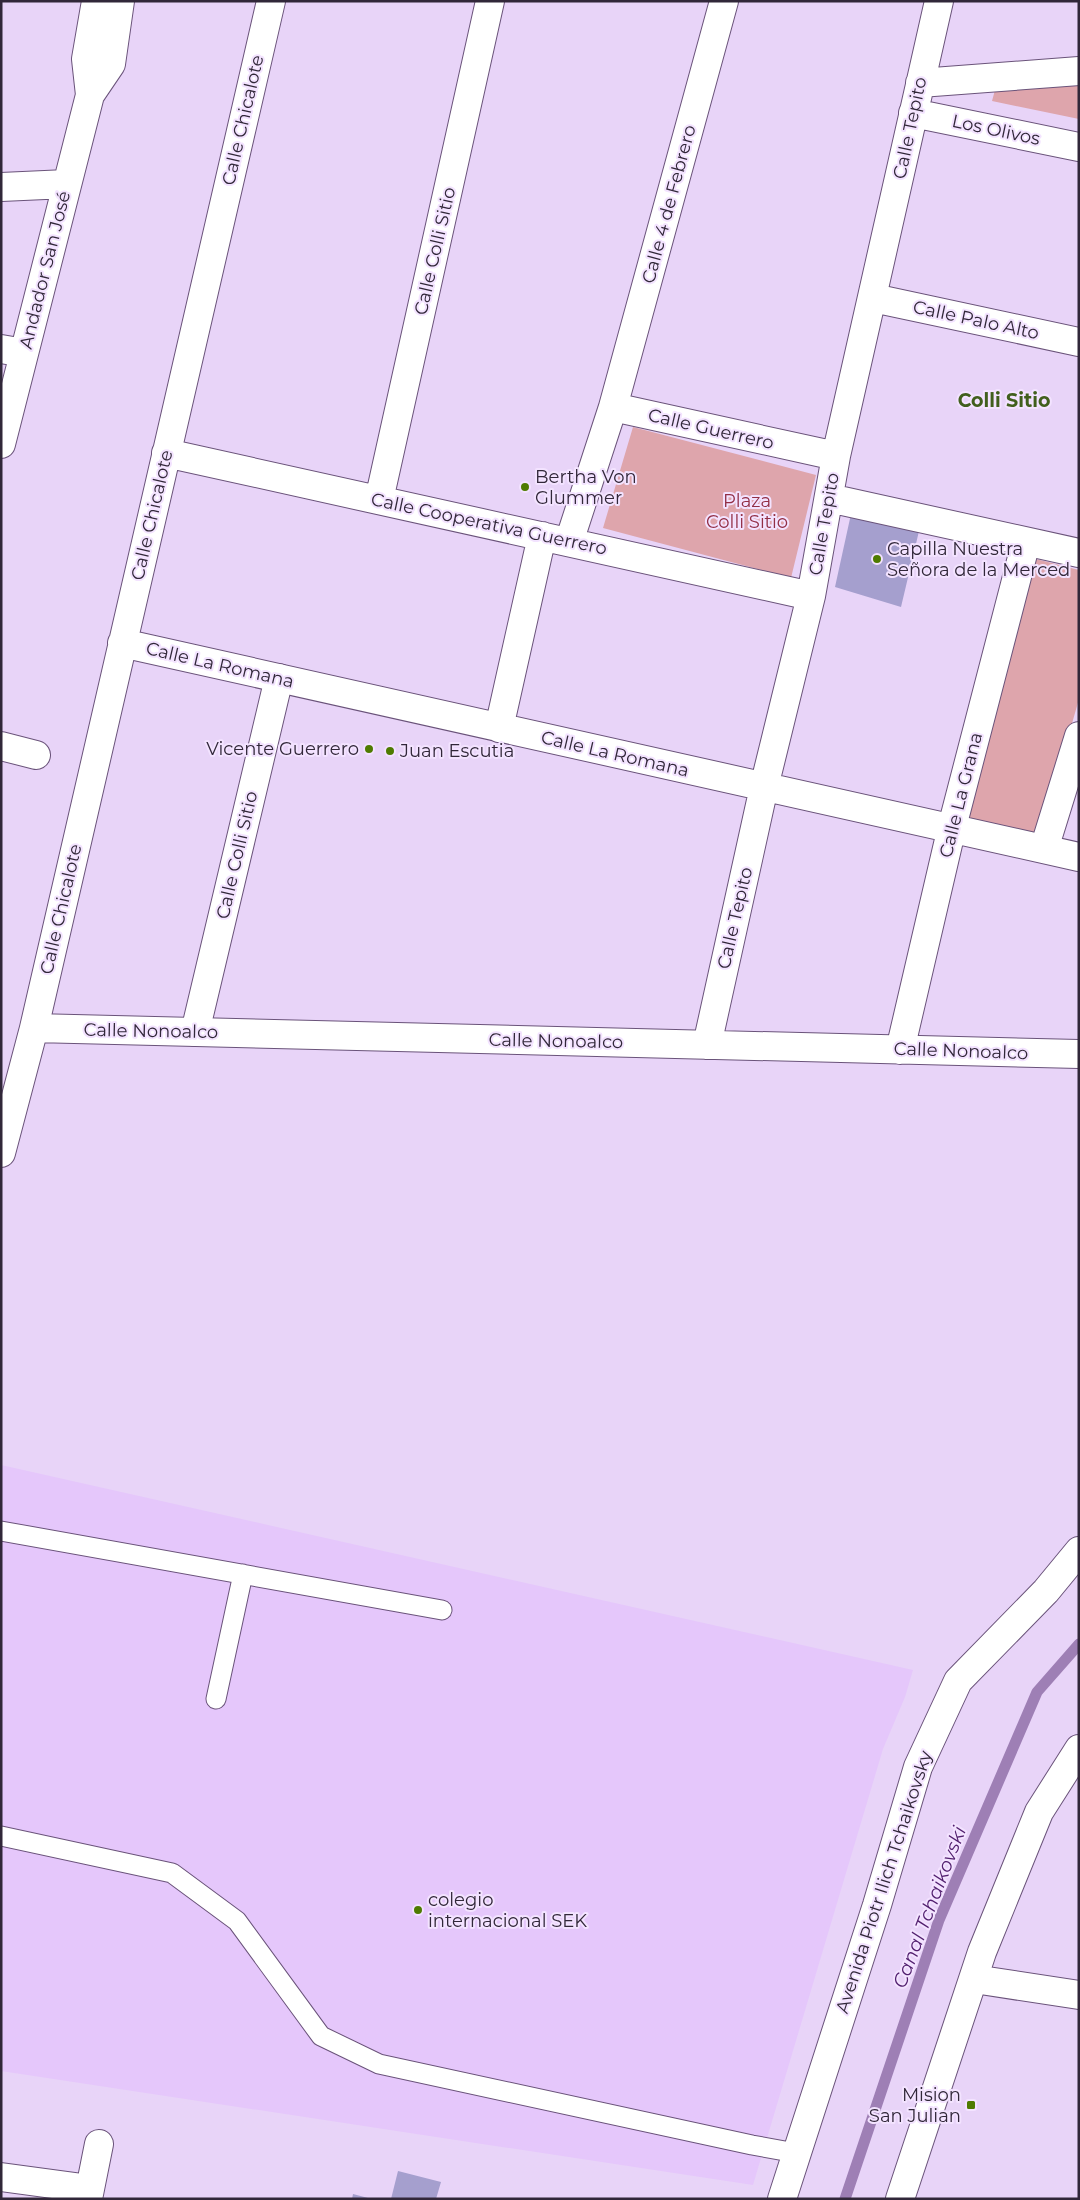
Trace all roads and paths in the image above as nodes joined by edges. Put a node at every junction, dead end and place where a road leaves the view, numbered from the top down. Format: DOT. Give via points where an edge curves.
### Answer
graph roads {
  1 [pos="96,1"];
  2 [pos="120,1"];
  3 [pos="271,1"];
  4 [pos="490,1"];
  5 [pos="724,1"];
  6 [pos="938,1"];
  7 [pos="1079,71"];
  8 [pos="920,83"];
  9 [pos="90,96"];
  10 [pos="914,114"];
  11 [pos="1079,148"];
  12 [pos="67,184"];
  13 [pos="1,188"];
  14 [pos="873,298"];
  15 [pos="1079,342"];
  16 [pos="13,351"];
  17 [pos="614,407"];
  18 [pos="1,444"];
  19 [pos="166,453"];
  20 [pos="836,456"];
  21 [pos="829,498"];
  22 [pos="379,500"];
  23 [pos="542,536"];
  24 [pos="569,542"];
  25 [pos="1026,542"];
  26 [pos="1079,553"];
  27 [pos="811,596"];
  28 [pos="122,643"];
  29 [pos="279,678"];
  30 [pos="499,728"];
  31 [pos="1079,736"];
  32 [pos="1,746"];
  33 [pos="36,755"];
  34 [pos="764,787"];
  35 [pos="952,827"];
  36 [pos="1044,849"];
  37 [pos="1079,857"];
  38 [pos="34,1028"];
  39 [pos="195,1032"];
  40 [pos="707,1045"];
  41 [pos="900,1050"];
  42 [pos="1079,1054"];
  43 [pos="1,1153"];
  44 [pos="1,1530"];
  45 [pos="1079,1551"];
  46 [pos="243,1574"];
  47 [pos="442,1610"];
  48 [pos="216,1699"];
  49 [pos="1079,1749"];
  50 [pos="1,1836"];
  51 [pos="974,1979"];
  52 [pos="1079,1995"];
  53 [pos="99,2144"];
  54 [pos="796,2153"];
  55 [pos="1,2177"];
  56 [pos="89,2194"];
  57 [pos="782,2199"];
  58 [pos="900,2199"];
  1 -- 9 [label="street, Andador San José" via="86,59"];
  2 -- 9 [label="street, Andador San José" via="110,64"];
  3 -- 19 [label="street, Calle Chicalote"];
  4 -- 22 [label="street, Calle Colli Sitio"];
  5 -- 17 [label="street, Calle 4 de Febrero"];
  6 -- 8 [label="street, Calle Tepito"];
  7 -- 8 [label="street"];
  8 -- 10 [label="street, Calle Tepito"];
  9 -- 12 [label="street, Andador San José"];
  10 -- 11 [label="street, Los Olivos"];
  10 -- 14 [label="street, Calle Tepito"];
  12 -- 13 [label="street"];
  12 -- 16 [label="street, Andador San José"];
  14 -- 15 [label="street, Calle Palo Alto"];
  14 -- 20 [label="street, Calle Tepito"];
  16 -- 18 [label="street, Andador San José"];
  17 -- 20 [label="street, Calle Guerrero"];
  17 -- 24 [label="street"];
  19 -- 22 [label="street, Calle Cooperativa Guerrero"];
  19 -- 28 [label="street, Calle Chicalote"];
  20 -- 21 [label="street, Calle Tepito"];
  21 -- 25 [label="street"];
  21 -- 27 [label="street, Calle Tepito"];
  22 -- 23 [label="street, Calle Cooperativa Guerrero"];
  23 -- 24 [label="street, Calle Cooperativa Guerrero"];
  23 -- 30 [label="street"];
  24 -- 27 [label="street, Calle Cooperativa Guerrero"];
  25 -- 26 [label="street"];
  25 -- 35 [label="street, Calle La Grana"];
  27 -- 34 [label="street, Calle Tepito"];
  28 -- 29 [label="street, Calle La Romana"];
  28 -- 38 [label="street, Calle Chicalote"];
  29 -- 30 [label="street, Calle La Romana"];
  29 -- 39 [label="street, Calle Colli Sitio"];
  30 -- 34 [label="street, Calle La Romana"];
  31 -- 36 [label="street"];
  32 -- 33 [label="street"];
  34 -- 35 [label="street, Calle La Romana"];
  34 -- 40 [label="street, Calle Tepito"];
  35 -- 36 [label="street, Calle La Romana"];
  35 -- 41 [label="street, Calle La Grana"];
  36 -- 37 [label="street, Calle La Romana"];
  38 -- 39 [label="street, Calle Nonoalco"];
  38 -- 43 [label="street, Calle Chicalote"];
  39 -- 40 [label="street, Calle Nonoalco"];
  40 -- 41 [label="street, Calle Nonoalco"];
  41 -- 42 [label="street, Calle Nonoalco"];
  44 -- 46 [label="lane"];
  45 -- 54 [label="street, Avenida Piotr Ilich Tchaikovsky" via="1046,1591 958,1681 918,1766 877,1905"];
  46 -- 47 [label="lane"];
  46 -- 48 [label="lane"];
  49 -- 51 [label="street" via="1039,1812"];
  50 -- 54 [label="lane" via="172,1873 237,1921 321,2036 379,2064"];
  51 -- 52 [label="street"];
  51 -- 58 [label="street"];
  53 -- 56 [label="street"];
  54 -- 57 [label="street, Avenida Piotr Ilich Tchaikovsky"];
  55 -- 56 [label="street"];
}
